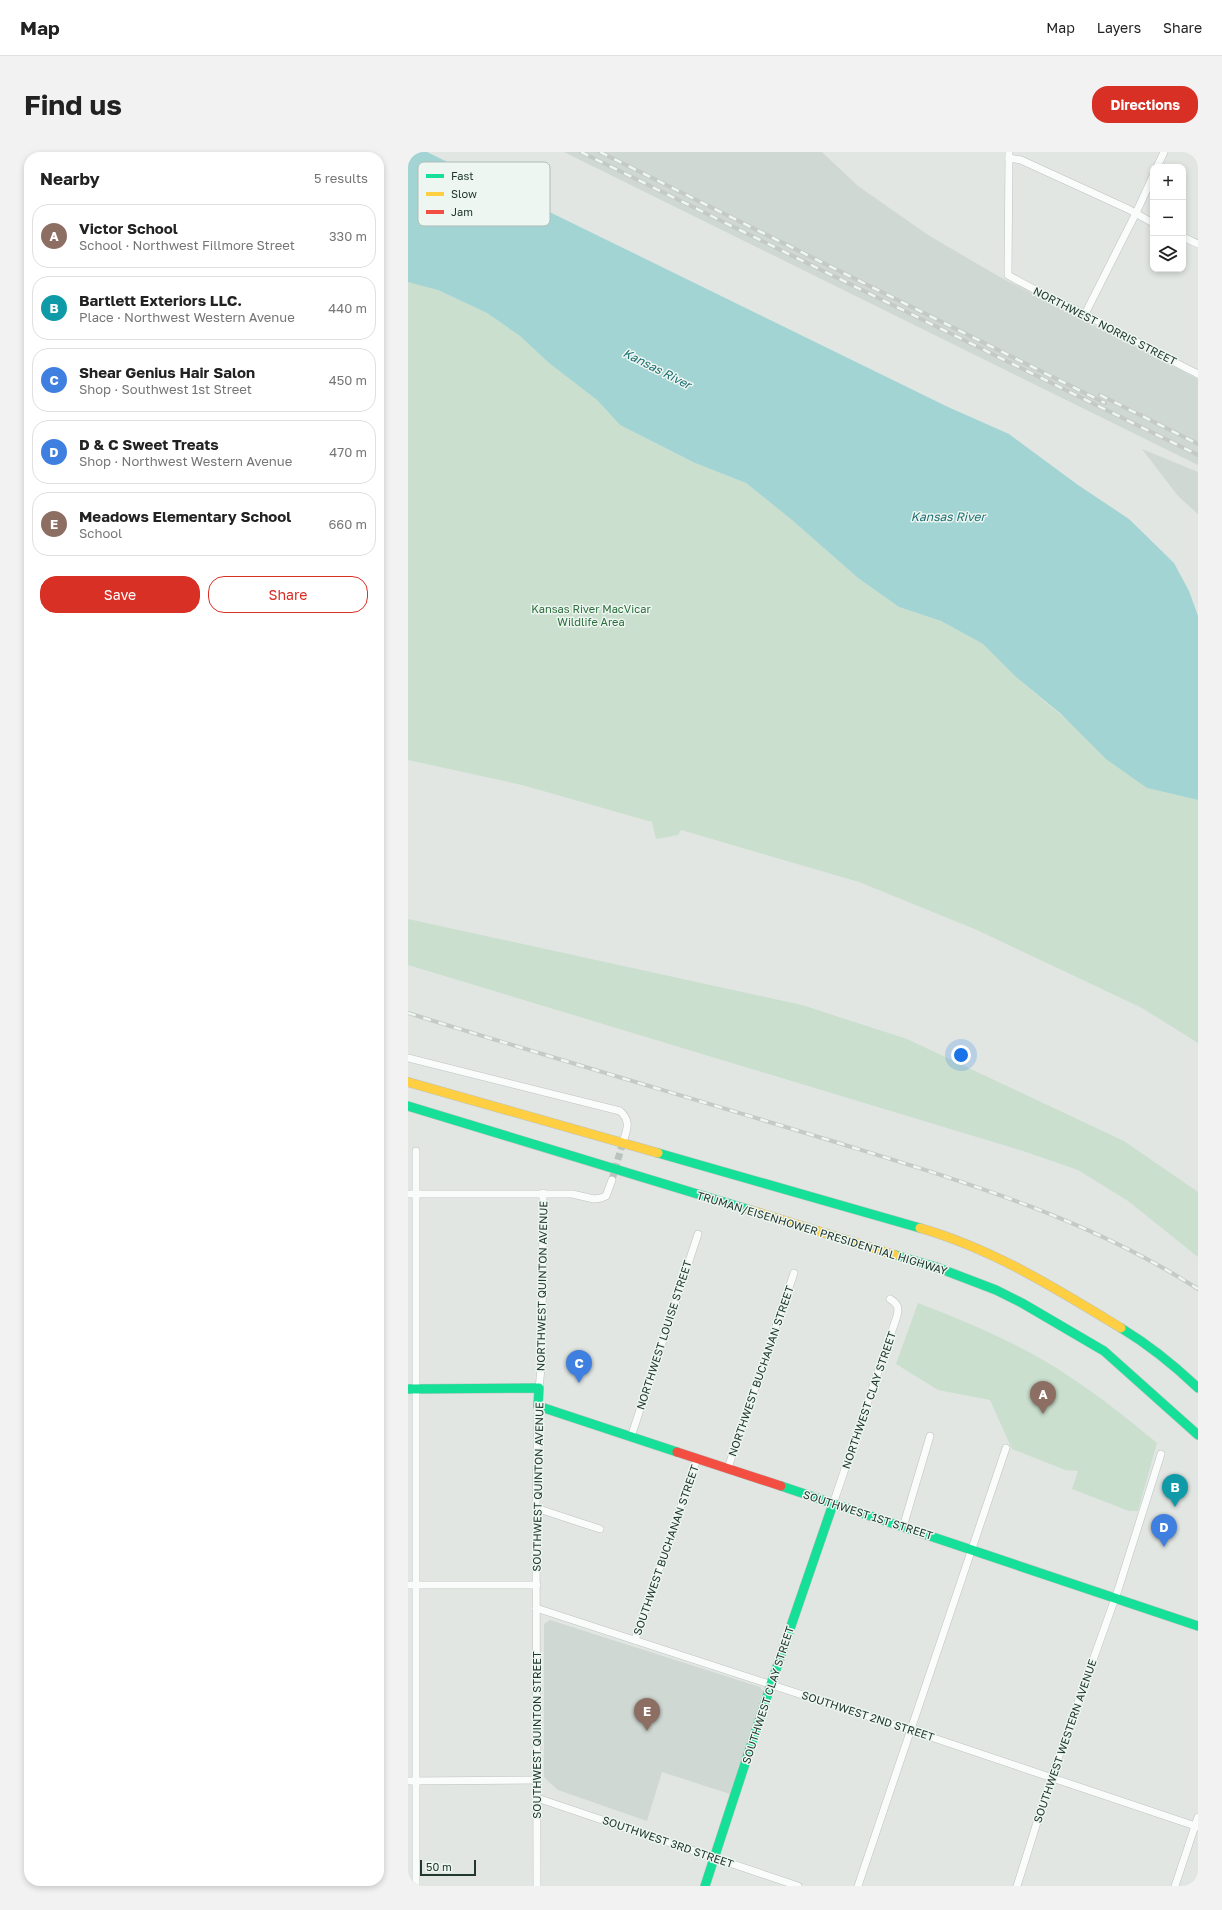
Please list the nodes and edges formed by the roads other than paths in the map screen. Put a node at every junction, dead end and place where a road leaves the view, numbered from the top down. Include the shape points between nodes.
1 (1164, 152) edge
2 (1009, 155) edge
3 (1158, 164) edge
4 (1150, 183) edge
5 (1136, 213) junction
6 (1150, 221) edge
7 (1186, 238) edge
8 (1198, 244) edge
9 (1085, 314) junction
10 (1198, 374) edge
11 (408, 1058) edge
12 (408, 1082) edge
13 (408, 1106) edge
14 (624, 1138) tunnel mouth
15 (416, 1151) dead end
16 (612, 1180) tunnel mouth
17 (408, 1194) edge
18 (416, 1194) junction
19 (543, 1194) junction
20 (698, 1234) dead end
21 (794, 1273) dead end
22 (890, 1299) dead end
23 (539, 1388) junction
24 (1198, 1388) edge
25 (412, 1389) edge
26 (538, 1406) junction
27 (1198, 1435) edge
28 (930, 1436) dead end
29 (631, 1437) junction
30 (1006, 1448) dead end
31 (1161, 1454) dead end
32 (697, 1459) junction
33 (728, 1468) junction
34 (833, 1504) junction
35 (536, 1508) junction
36 (903, 1527) junction
37 (600, 1529) dead end
38 (972, 1550) junction
39 (408, 1585) edge
40 (417, 1585) junction
41 (537, 1585) junction
42 (1114, 1597) junction
43 (536, 1608) junction
44 (1198, 1626) edge
45 (635, 1640) junction
46 (771, 1684) junction
47 (910, 1730) junction
48 (1051, 1778) junction
49 (538, 1780) junction
50 (408, 1781) edge
51 (416, 1781) junction
52 (537, 1798) junction
53 (1198, 1817) edge
54 (1196, 1827) edge
55 (714, 1858) junction
56 (416, 1886) edge
57 (537, 1886) edge
58 (705, 1886) edge
59 (798, 1886) edge
60 (858, 1886) edge
61 (1017, 1886) edge
62 (1175, 1886) edge

1 - 3 street
2 - 5 street
2 - 9 street, NORTHWEST NORRIS STREET via 1008,275
4 - 5 street
5 - 6 street
5 - 9 street
7 - 8 street
9 - 10 street, NORTHWEST NORRIS STREET
11 - 14 street via 620,1111 628,1125
12 - 24 main road via 924,1229 974,1247 1040,1279 1144,1342 1173,1364
13 - 27 main road, TRUMAN/EISENHOWER PRESIDENTIAL HIGHWAY via 936,1267 989,1287 1022,1303 1104,1351
15 - 18 street
16 - 19 street, NORTHWEST QUINTON AVENUE via 606,1196 598,1200 578,1195
17 - 18 street
18 - 19 street
18 - 25 street
19 - 23 street, NORTHWEST QUINTON AVENUE via 542,1359
20 - 29 street, NORTHWEST LOUISE STREET
21 - 33 street, NORTHWEST BUCHANAN STREET
22 - 34 street, NORTHWEST CLAY STREET via 897,1303 897,1316
23 - 25 main road
23 - 26 main road, SOUTHWEST QUINTON AVENUE
25 - 40 street
26 - 29 main road, SOUTHWEST 1ST STREET
26 - 35 street, SOUTHWEST QUINTON AVENUE
28 - 36 street
29 - 32 main road, SOUTHWEST 1ST STREET
30 - 38 street
31 - 42 street, SOUTHWEST WESTERN AVENUE
32 - 33 main road, SOUTHWEST 1ST STREET
32 - 45 street, SOUTHWEST BUCHANAN STREET
33 - 34 main road, SOUTHWEST 1ST STREET
34 - 36 main road, SOUTHWEST 1ST STREET
34 - 46 main road, SOUTHWEST CLAY STREET
35 - 37 street
35 - 41 street, SOUTHWEST QUINTON AVENUE
36 - 38 main road, SOUTHWEST 1ST STREET
38 - 42 main road, SOUTHWEST 1ST STREET
38 - 47 street
39 - 40 street
40 - 41 street
40 - 51 street
41 - 43 street, SOUTHWEST QUINTON STREET
42 - 44 main road, SOUTHWEST 1ST STREET
42 - 48 street, SOUTHWEST WESTERN AVENUE
43 - 45 street, SOUTHWEST 2ND STREET
43 - 49 street, SOUTHWEST QUINTON STREET
45 - 46 street, SOUTHWEST 2ND STREET
46 - 47 street, SOUTHWEST 2ND STREET
46 - 55 main road, SOUTHWEST CLAY STREET
47 - 48 street, SOUTHWEST 2ND STREET
47 - 60 street
48 - 54 street, SOUTHWEST 2ND STREET
48 - 61 street, SOUTHWEST WESTERN AVENUE
49 - 51 street
49 - 52 street, SOUTHWEST QUINTON STREET
50 - 51 street
51 - 56 street
52 - 55 street, SOUTHWEST 3RD STREET
52 - 57 street, SOUTHWEST QUINTON STREET
53 - 54 street
54 - 62 street
55 - 58 main road, SOUTHWEST CLAY STREET
55 - 59 street, SOUTHWEST 3RD STREET

